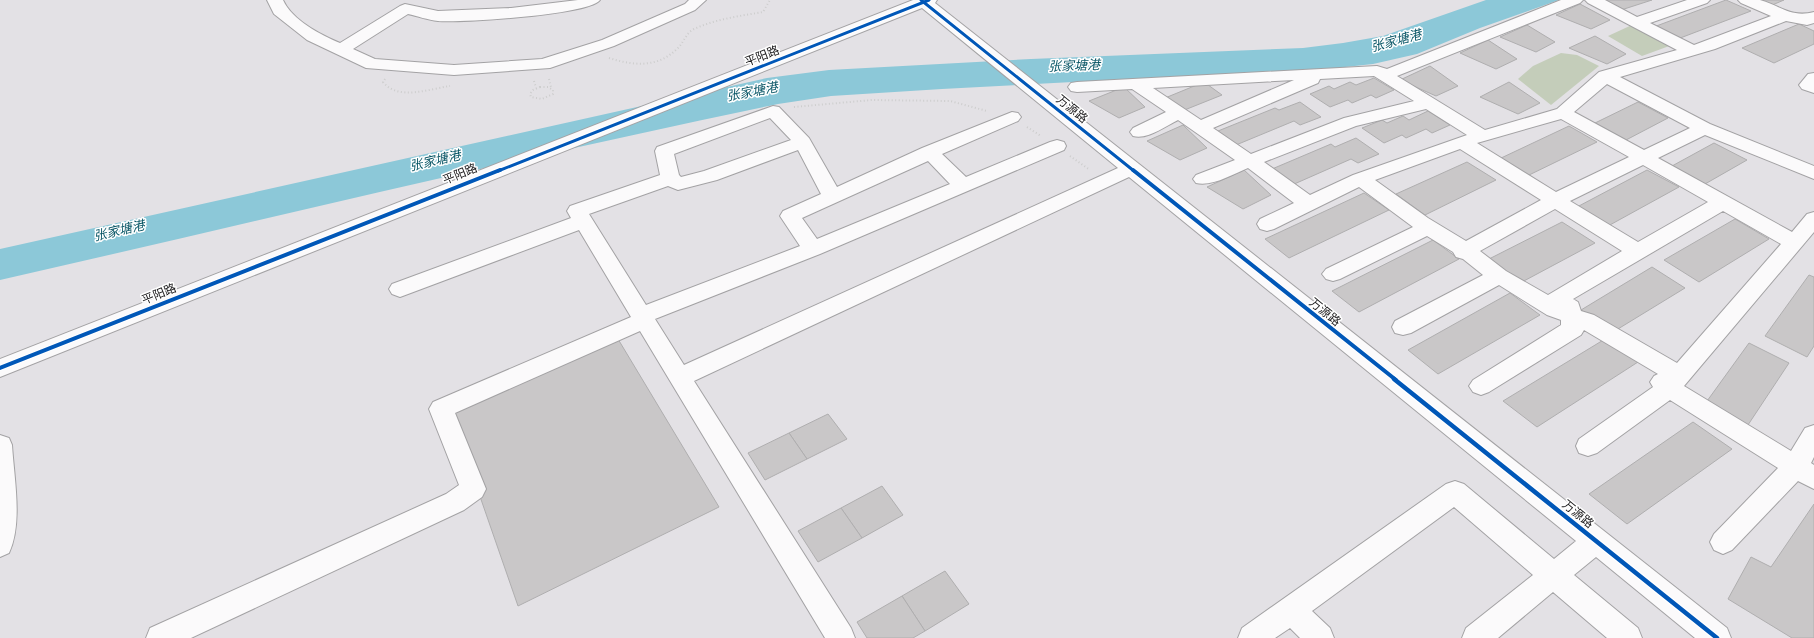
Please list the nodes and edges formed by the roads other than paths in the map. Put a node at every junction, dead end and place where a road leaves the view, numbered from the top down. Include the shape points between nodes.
1 (275, 0) edge
2 (592, 0) edge
3 (698, 0) edge
4 (1575, 0) edge
5 (1593, 0) edge
6 (1702, 0) edge
7 (1746, 0) edge
8 (925, 1) edge
9 (1785, 16) junction
10 (1812, 20) edge
11 (1637, 22) junction
12 (341, 50) junction
13 (1692, 51) junction
14 (1377, 71) junction
15 (1325, 73) junction
16 (1604, 76) junction
17 (1814, 78) edge
18 (1134, 83) junction
19 (1077, 86) dead end
20 (1814, 88) edge
21 (1429, 103) junction
22 (1179, 113) junction
23 (1563, 113) junction
24 (1012, 117) road end
25 (1201, 127) junction
26 (1704, 128) junction
27 (1139, 132) dead end
28 (1482, 136) junction
29 (803, 142) junction
30 (1462, 142) junction
31 (1057, 146) road end
32 (929, 152) junction
33 (1642, 157) junction
34 (1251, 162) junction
35 (1131, 169) junction
36 (1814, 172) edge
37 (670, 178) junction
38 (1203, 179) dead end
39 (1360, 179) junction
40 (964, 186) junction
41 (832, 196) junction
42 (1554, 201) junction
43 (1723, 202) junction
44 (1309, 204) junction
45 (1814, 219) edge
46 (583, 220) junction
47 (1267, 224) dead end
48 (1429, 228) junction
49 (1794, 242) junction
50 (813, 249) junction
51 (1464, 251) junction
52 (1638, 252) junction
53 (1333, 274) dead end
54 (1499, 276) junction
55 (400, 289) dead end
56 (1571, 316) junction
57 (643, 318) junction
58 (1403, 327) dead end
59 (0, 368) edge
60 (680, 378) junction
61 (1670, 382) junction
62 (1481, 386) dead end
63 (1814, 435) edge
64 (0, 445) edge
65 (1588, 446) dead end
66 (1805, 472) edge
67 (1596, 541) junction
68 (1723, 542) dead end
69 (0, 545) edge
70 (1554, 575) junction
71 (1291, 610) junction
72 (160, 638) edge
73 (841, 638) edge
74 (1252, 638) edge
75 (1320, 638) edge
76 (1476, 638) edge
77 (1628, 638) edge
78 (1717, 638) edge

1 - 12 street via 280,11 313,37
2 - 12 street via 579,5 446,16 405,9
3 - 12 street via 690,7 608,43 544,64 446,70 372,64
4 - 14 street via 1388,74
5 - 11 street
6 - 11 street
7 - 9 street
8 - 35 street, 万源路
8 - 59 street, 平阳路
9 - 10 street
9 - 13 street
11 - 13 street
13 - 16 street
14 - 15 street
14 - 21 street
15 - 18 street
15 - 25 street
16 - 23 street
16 - 26 street
17 - 20 street via 1808,85
18 - 19 street
18 - 22 street
21 - 28 street
21 - 34 street via 1350,122
22 - 25 street
22 - 27 street
23 - 28 street
23 - 33 street
24 - 32 street
25 - 34 street
26 - 33 street
26 - 36 street
28 - 30 street
29 - 37 street via 710,176 678,184
29 - 37 street via 773,111 664,151
29 - 41 street
30 - 39 street
30 - 42 street
31 - 40 street
32 - 40 street
32 - 41 street
33 - 42 street
33 - 43 street
34 - 38 street
34 - 44 street
35 - 60 street
35 - 67 street, 万源路
37 - 46 street via 577,211
39 - 44 street
39 - 48 street
40 - 50 street
41 - 50 street via 790,216
42 - 51 street
42 - 52 street
43 - 49 street
43 - 52 street
44 - 47 street
45 - 49 street
46 - 55 street
46 - 57 street
48 - 51 street
48 - 53 street
49 - 61 street
50 - 57 street
51 - 54 street
52 - 56 street via 1556,299 1570,308
54 - 56 street via 1555,310
54 - 58 street
56 - 61 street via 1586,321
56 - 62 street via 1573,329
57 - 60 street
57 - 72 street via 441,409 473,489 454,502
60 - 73 street
61 - 65 street
61 - 66 street
63 - 66 street
64 - 69 street via 4,517
66 - 68 street
67 - 70 street
67 - 78 street, 万源路
70 - 71 street via 1455,492
70 - 76 street
70 - 77 street
71 - 74 street
71 - 75 street

